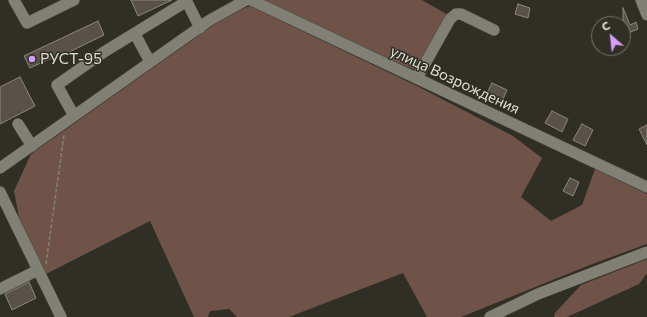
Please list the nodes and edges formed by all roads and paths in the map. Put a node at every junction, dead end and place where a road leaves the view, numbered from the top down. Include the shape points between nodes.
1 (14, 0) edge
2 (74, 0) edge
3 (246, 0) edge
4 (251, 0) edge
5 (641, 0) edge
6 (187, 1) edge
7 (230, 4) edge
8 (647, 15) edge
9 (200, 28) junction
10 (494, 30) dead end
11 (135, 34) junction
12 (150, 62) junction
13 (417, 78) junction
14 (70, 119) junction
15 (18, 124) dead end
16 (32, 146) junction
17 (0, 168) edge
18 (647, 187) edge
19 (0, 192) edge
20 (647, 252) edge
21 (39, 273) junction
22 (0, 289) edge
23 (61, 317) edge
24 (490, 317) edge

1 - 2 street via 26,23
3 - 7 street
4 - 13 street, улица Возрождения
5 - 8 street
6 - 9 street
6 - 11 street
7 - 9 street
9 - 12 street
10 - 13 street via 456,14 450,19
11 - 12 street
11 - 14 street via 57,85
12 - 14 street
13 - 18 street, улица Возрождения
14 - 16 street
14 - 21 path via 46,268
15 - 16 street
16 - 17 street
19 - 21 street
20 - 24 street via 538,294
21 - 22 street
21 - 23 street

